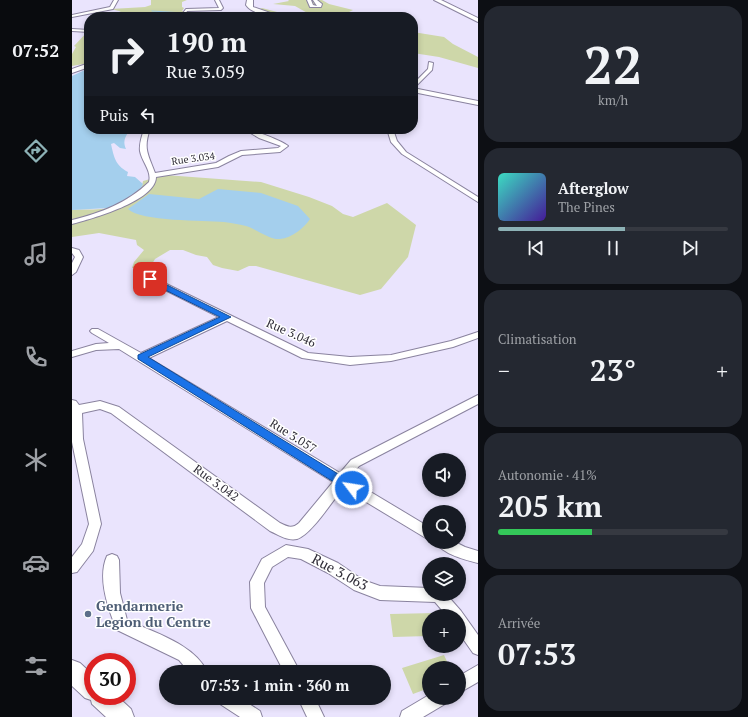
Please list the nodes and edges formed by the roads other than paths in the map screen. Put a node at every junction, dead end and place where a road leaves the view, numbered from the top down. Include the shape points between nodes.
1 (116, 0) edge
2 (217, 0) edge
3 (250, 0) edge
4 (309, 0) edge
5 (315, 0) edge
6 (436, 0) edge
7 (92, 12) edge
8 (185, 12) edge
9 (263, 12) edge
10 (84, 14) edge
11 (72, 16) edge
12 (478, 20) edge
13 (72, 30) edge
14 (84, 30) edge
15 (431, 63) dead end
16 (84, 67) edge
17 (72, 72) edge
18 (418, 83) edge
19 (418, 90) edge
20 (478, 103) edge
21 (145, 134) edge
22 (256, 134) edge
23 (392, 134) edge
24 (153, 175) junction
25 (478, 200) edge
26 (72, 222) edge
27 (72, 250) edge
28 (72, 272) edge
29 (150, 279) dead end
30 (227, 317) junction
31 (95, 331) dead end
32 (478, 335) edge
33 (122, 346) junction
34 (72, 354) edge
35 (141, 357) junction
36 (478, 399) edge
37 (74, 407) edge
38 (339, 480) junction
39 (422, 530) edge
40 (455, 549) edge
41 (478, 558) edge
42 (112, 560) dead end
43 (72, 566) edge
44 (450, 609) edge
45 (466, 630) edge
46 (478, 648) edge
47 (193, 665) edge
48 (288, 665) edge
49 (72, 671) edge
50 (478, 673) edge
51 (466, 681) edge
52 (84, 682) edge
53 (110, 705) edge
54 (236, 705) edge
55 (310, 705) edge
56 (428, 705) edge
57 (123, 717) edge
58 (254, 717) edge
59 (316, 717) edge
60 (408, 717) edge

1 - 7 street via 112,8
2 - 8 street via 220,9
3 - 9 street via 251,8
4 - 5 street via 311,6 319,7 320,4
6 - 12 street
10 - 11 street
13 - 14 street
15 - 18 street via 430,69
16 - 17 street
19 - 20 street
21 - 24 street via 143,150
22 - 24 street, Rue 3.034 via 284,146 280,150 241,154 218,165
23 - 25 street via 394,142 404,152
24 - 26 street via 152,183 146,190 124,204
27 - 28 street via 79,258
29 - 30 street, Rue 3.046
30 - 32 street, Rue 3.046 via 306,356 331,360 391,358 447,346
30 - 35 street
31 - 33 street, Rue 3.057
33 - 34 street via 96,347
33 - 35 street, Rue 3.057
35 - 38 street, Rue 3.057
36 - 38 street via 361,459
37 - 38 street, Rue 3.042 via 100,405 116,410 287,533 296,533 304,526
37 - 43 street via 77,439 95,524 88,547
38 - 39 street, Rue 3.057
40 - 41 street
42 - 47 street via 110,581 122,625 184,655
44 - 48 street, Rue 3.063 via 438,595 380,593 359,585 303,553 286,551 267,563 257,582 257,593 258,608
45 - 46 street
49 - 52 street
50 - 51 street
53 - 57 street
54 - 58 street
55 - 59 street
56 - 60 street

